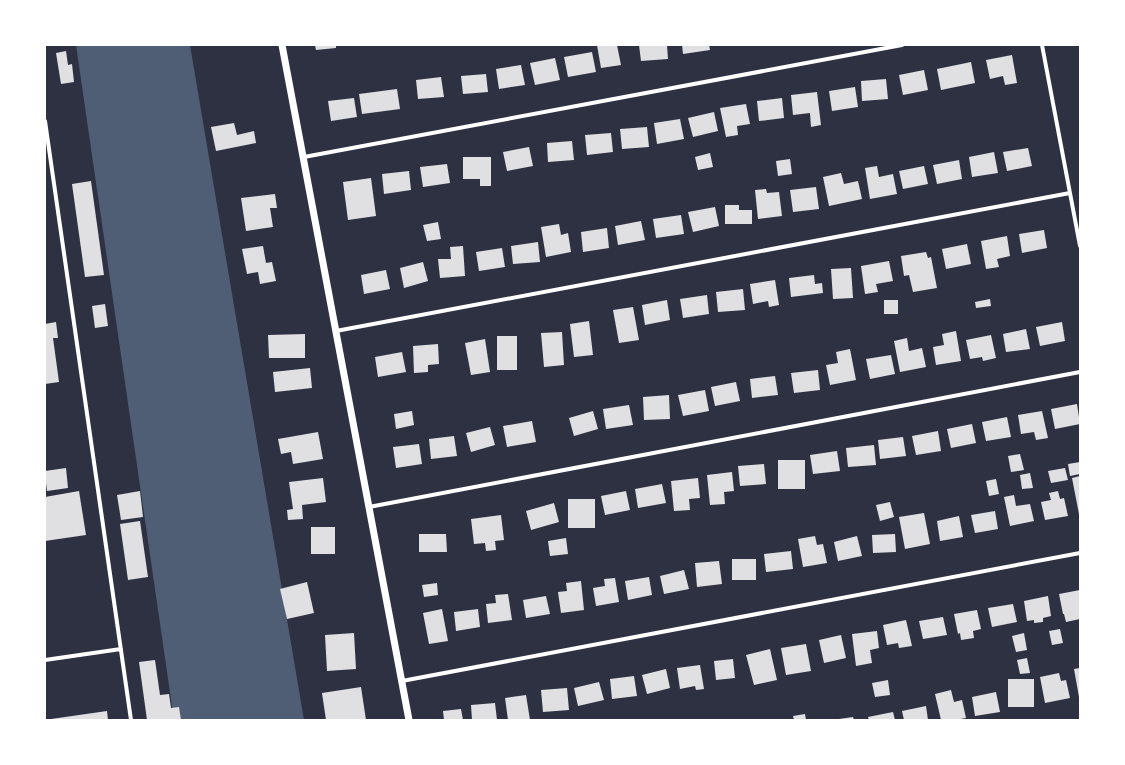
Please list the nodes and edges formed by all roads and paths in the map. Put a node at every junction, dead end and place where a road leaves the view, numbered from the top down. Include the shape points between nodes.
1 (282, 45) edge
2 (902, 45) edge
3 (1042, 45) edge
4 (45, 121) edge
5 (304, 157) junction
6 (1070, 193) junction
7 (1080, 246) edge
8 (336, 332) junction
9 (1080, 372) edge
10 (369, 507) junction
11 (1080, 553) edge
12 (121, 649) junction
13 (45, 660) edge
14 (402, 681) junction
15 (131, 720) edge
16 (409, 720) edge

1 - 5 street
2 - 5 street
3 - 6 street
4 - 12 street
5 - 8 street
6 - 7 street
6 - 8 street
8 - 10 street
9 - 10 street
10 - 14 street
11 - 14 street
12 - 13 street
12 - 15 street
14 - 16 street

